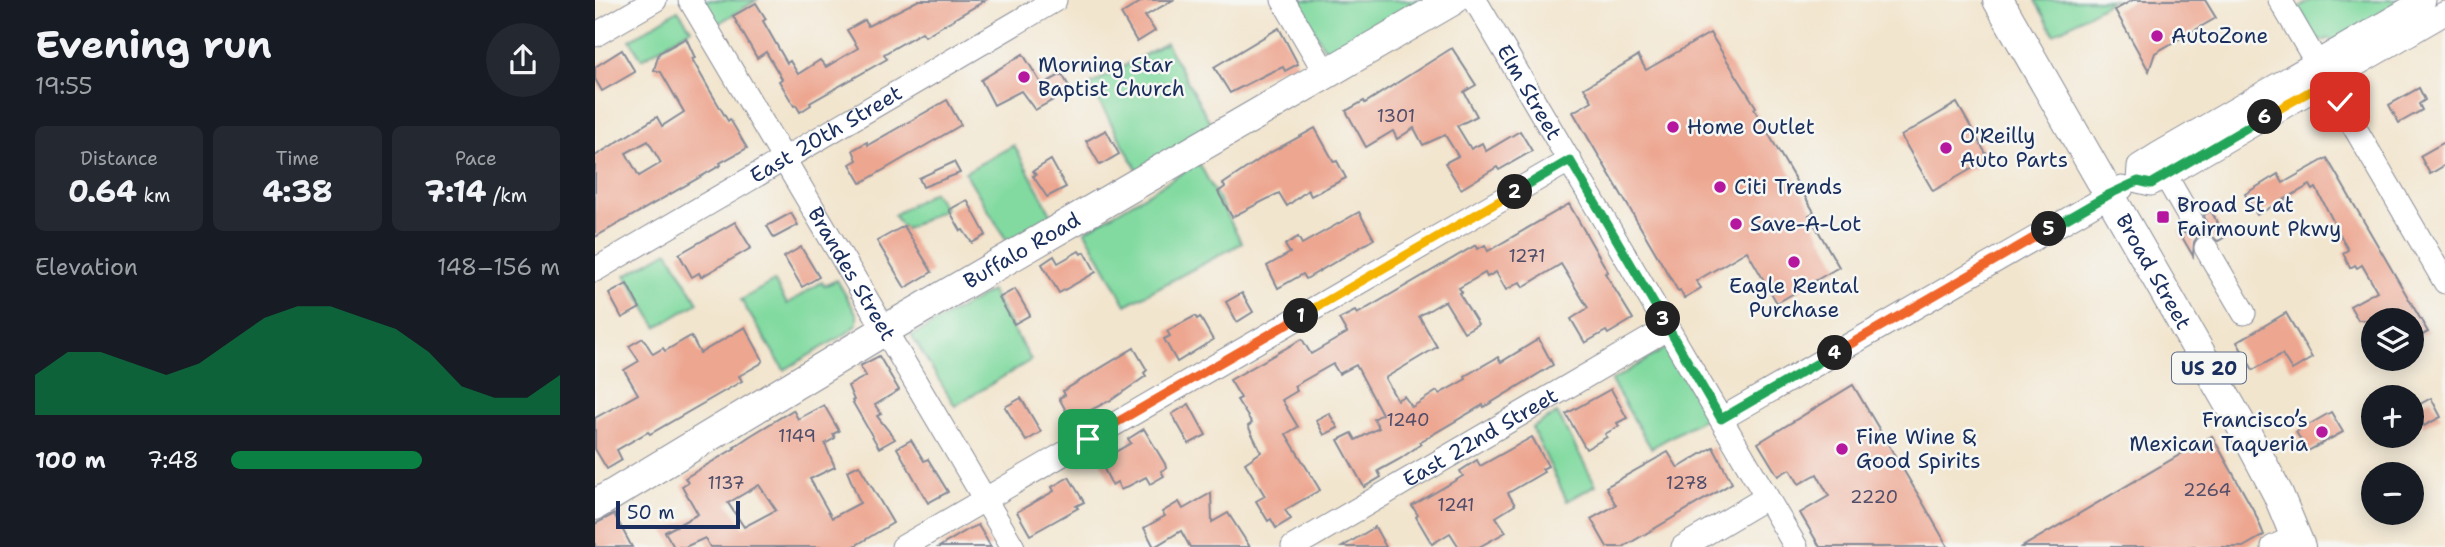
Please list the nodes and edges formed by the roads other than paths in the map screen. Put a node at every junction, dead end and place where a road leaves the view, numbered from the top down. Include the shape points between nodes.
1 (655, 0) edge
2 (690, 0) edge
3 (1055, 0) edge
4 (1283, 0) edge
5 (1453, 0) edge
6 (1475, 0) edge
7 (1998, 0) edge
8 (2280, 0) edge
9 (2424, 0) edge
10 (2445, 13) edge
11 (595, 36) edge
12 (2322, 72) junction
13 (1326, 74) junction
14 (784, 158) junction
15 (1570, 160) junction
16 (2165, 175) junction
17 (2138, 181) junction
18 (2110, 194) junction
19 (2192, 222) dead end
20 (2206, 248) dead end
21 (595, 270) edge
22 (2445, 282) edge
23 (2243, 313) dead end
24 (1668, 328) junction
25 (885, 330) junction
26 (1721, 419) junction
27 (1767, 497) junction
28 (985, 499) junction
29 (595, 505) edge
30 (2290, 543) edge
31 (903, 547) edge
32 (1013, 547) edge
33 (1293, 547) edge
34 (1683, 547) edge
35 (1797, 547) edge

1 - 11 street
2 - 14 street, Brandes Street
3 - 14 street, East 20th Street
4 - 13 street
5 - 13 main road, Buffalo Road
6 - 15 street, Elm Street
7 - 18 main road, Broad Street / US 20
8 - 12 street
9 - 12 street
10 - 12 street
12 - 16 street
12 - 17 street via 2139,166
12 - 22 street
13 - 25 main road, Buffalo Road
14 - 21 street, East 20th Street
14 - 25 street, Brandes Street
15 - 24 street, Elm Street
15 - 28 street
16 - 17 street via 2151,184
16 - 19 street
17 - 18 street
18 - 26 street
18 - 30 main road, Broad Street / US 20 via 2265,467
20 - 23 street
24 - 26 street, Elm Street
24 - 33 street, East 22nd Street
25 - 28 street, Brandes Street
25 - 29 main road, Buffalo Road
26 - 27 street, Elm Street
27 - 34 street
27 - 35 street, Elm Street
28 - 31 street
28 - 32 street, Brandes Street

